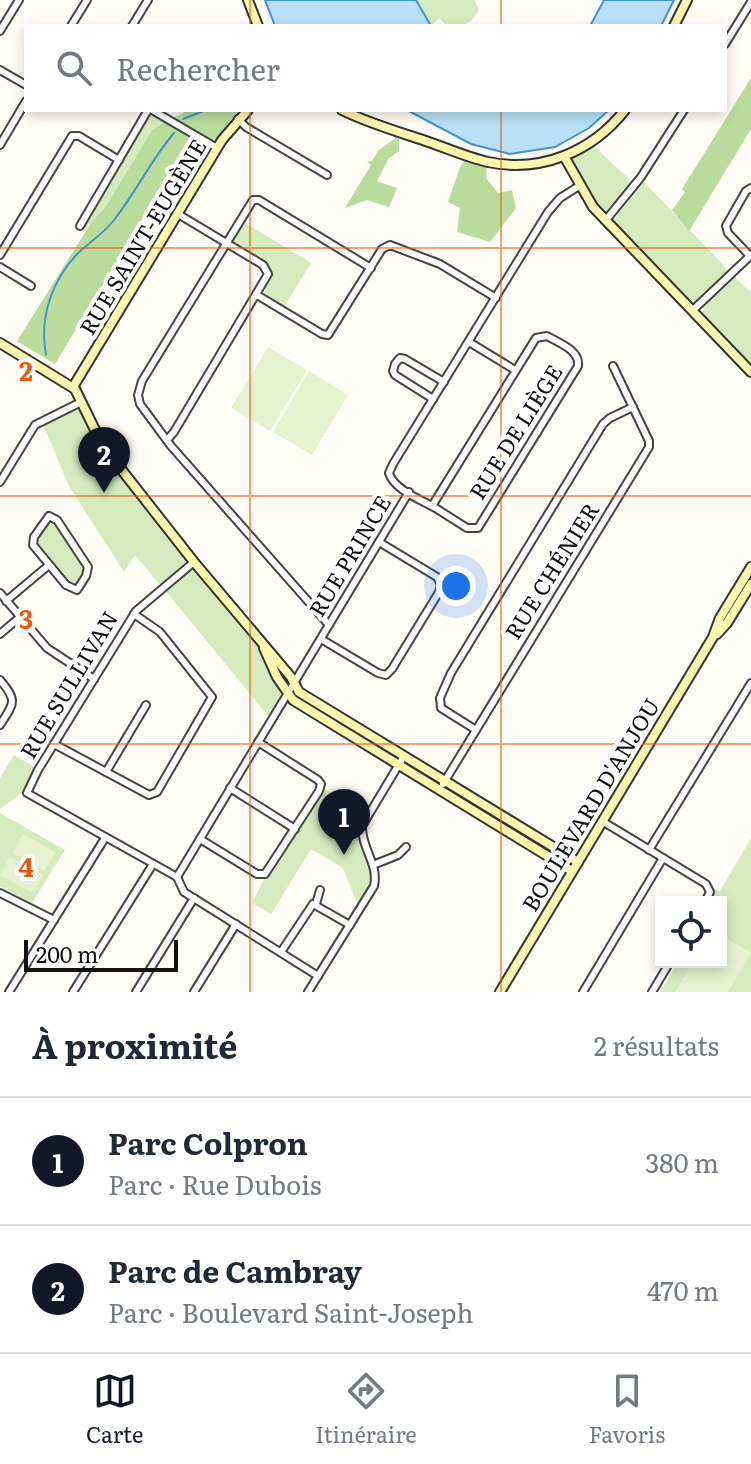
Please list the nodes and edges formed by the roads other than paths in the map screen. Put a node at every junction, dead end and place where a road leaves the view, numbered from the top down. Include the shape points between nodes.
1 (19, 0) edge
2 (87, 0) edge
3 (148, 0) edge
4 (248, 0) edge
5 (687, 0) edge
6 (751, 2) edge
7 (72, 24) edge
8 (133, 24) edge
9 (257, 24) edge
10 (675, 24) edge
11 (0, 31) edge
12 (727, 41) edge
13 (0, 70) edge
14 (24, 84) edge
15 (24, 104) edge
16 (149, 112) edge
17 (154, 112) edge
18 (246, 112) edge
19 (348, 112) edge
20 (623, 112) edge
21 (683, 112) edge
22 (238, 119) junction
23 (0, 145) edge
24 (217, 148) junction
25 (564, 156) junction
26 (119, 160) junction
27 (327, 175) dead end
28 (579, 186) junction
29 (751, 188) edge
30 (178, 214) junction
31 (606, 220) junction
32 (80, 226) dead end
33 (226, 242) junction
34 (0, 255) edge
35 (750, 255) edge
36 (0, 267) edge
37 (371, 268) junction
38 (31, 286) dead end
39 (257, 295) junction
40 (496, 298) junction
41 (692, 311) junction
42 (469, 342) junction
43 (0, 343) edge
44 (613, 366) dead end
45 (515, 370) junction
46 (751, 372) edge
47 (444, 382) junction
48 (73, 387) junction
49 (433, 399) junction
50 (81, 402) junction
51 (633, 407) junction
52 (167, 440) junction
53 (0, 482) edge
54 (409, 492) junction
55 (432, 506) junction
56 (379, 542) junction
57 (194, 562) junction
58 (49, 565) junction
59 (751, 567) edge
60 (747, 588) edge
61 (0, 593) edge
62 (6, 601) junction
63 (134, 614) junction
64 (20, 617) junction
65 (329, 625) junction
66 (0, 634) edge
67 (321, 639) junction
68 (262, 644) junction
69 (94, 679) junction
70 (0, 680) edge
71 (294, 683) junction
72 (751, 683) edge
73 (287, 693) junction
74 (146, 705) dead end
75 (0, 725) edge
76 (476, 730) junction
77 (258, 742) junction
78 (54, 744) junction
79 (401, 760) junction
80 (106, 772) junction
81 (442, 785) junction
82 (230, 788) junction
83 (473, 798) junction
84 (468, 807) junction
85 (602, 821) junction
86 (295, 829) junction
87 (534, 835) junction
88 (105, 838) junction
89 (200, 839) junction
90 (529, 844) junction
91 (406, 847) dead end
92 (649, 850) junction
93 (663, 858) junction
94 (578, 862) junction
95 (153, 864) junction
96 (373, 865) junction
97 (572, 871) junction
98 (177, 877) junction
99 (320, 890) dead end
100 (1, 896) edge
101 (708, 896) edge
102 (194, 898) junction
103 (316, 904) junction
104 (54, 920) junction
105 (236, 924) junction
106 (350, 925) junction
107 (281, 952) junction
108 (666, 968) edge
109 (318, 976) junction
110 (9, 992) edge
111 (73, 992) edge
112 (136, 992) edge
113 (194, 992) edge
114 (308, 992) edge
115 (500, 992) edge
116 (583, 992) edge
117 (652, 992) edge

1 - 11 street
2 - 7 street
3 - 8 street
4 - 9 street
5 - 10 street
6 - 12 street
13 - 14 street
15 - 23 street
16 - 26 street
17 - 24 street
18 - 22 street, RUE SAINT-EUGÈNE
19 - 25 street via 489,162 530,164
20 - 25 street via 602,136
21 - 31 street
22 - 24 street, RUE SAINT-EUGÈNE
22 - 27 street
24 - 30 street, RUE SAINT-EUGÈNE
25 - 28 street
26 - 32 street
26 - 34 street via 79,136 70,138
28 - 31 street
28 - 40 street, RUE PRINCE via 551,207
29 - 35 street via 726,226
30 - 33 street
30 - 48 street, RUE SAINT-EUGÈNE
31 - 41 street
33 - 37 street via 250,202 259,200
33 - 39 street via 268,271
33 - 52 street via 139,388 140,404
35 - 41 street
36 - 38 street
37 - 39 street via 328,335
37 - 40 street via 382,249 393,246 440,264
39 - 52 street
40 - 42 street, RUE PRINCE
41 - 46 street
42 - 45 street
42 - 47 street, RUE PRINCE
43 - 48 street
44 - 51 street, RUE CHÉNIER
45 - 55 street, RUE DE LIÈGE
45 - 55 street, RUE DE LIÈGE via 541,335 579,359 480,526 467,528
47 - 49 street, RUE PRINCE
47 - 49 street via 398,359 395,375
48 - 50 street
49 - 54 street, RUE PRINCE via 390,471 393,481
50 - 53 street via 35,425
50 - 57 street via 106,449
51 - 76 street, RUE CHÉNIER via 649,447
51 - 76 street via 603,424 451,673 441,708
52 - 65 street
54 - 55 street, RUE DE LIÈGE
54 - 56 street, RUE PRINCE
56 - 65 street, RUE PRINCE
56 - 67 street via 439,579 441,588 431,605 386,675
57 - 63 street, RUE SULLIVAN
57 - 68 street
58 - 58 street via 33,541 51,512 88,572 73,590
58 - 62 street
59 - 60 street, BOULEVARD D'ANJOU
60 - 85 street, BOULEVARD D'ANJOU
61 - 62 street
62 - 64 street
63 - 69 street, RUE SULLIVAN
63 - 80 street via 160,632 212,698 155,795
64 - 66 street
64 - 69 street via 50,651
65 - 67 street, RUE PRINCE
67 - 71 street, RUE PRINCE
68 - 71 street
68 - 73 street
69 - 78 street, RUE SULLIVAN
70 - 75 street via 13,701
71 - 73 street, RUE PRINCE
71 - 79 street via 299,692
72 - 92 street
73 - 77 street, RUE PRINCE
73 - 79 street
74 - 80 street
76 - 81 street, RUE CHÉNIER
77 - 82 street, RUE PRINCE
77 - 86 street via 321,784
78 - 80 street
78 - 88 street, RUE SULLIVAN via 27,793
79 - 81 street
79 - 96 street via 363,823 362,837
81 - 83 street
81 - 84 street
82 - 86 street
82 - 89 street, RUE PRINCE
83 - 84 street
83 - 87 street
84 - 90 street
85 - 92 street
85 - 94 street, BOULEVARD D'ANJOU
86 - 89 street via 262,875
87 - 90 street
87 - 94 street
88 - 95 street, RUE SULLIVAN
88 - 104 street
89 - 98 street, RUE PRINCE
90 - 97 street
91 - 96 street
92 - 93 street
93 - 101 street via 706,884
93 - 116 street
94 - 97 street, BOULEVARD D'ANJOU
95 - 98 street, RUE SULLIVAN
95 - 111 street
96 - 106 street via 374,885
97 - 115 street, BOULEVARD D'ANJOU
98 - 102 street, RUE SULLIVAN via 182,891
99 - 103 street
100 - 104 street
102 - 105 street, RUE SULLIVAN
102 - 112 street
103 - 106 street
103 - 107 street
104 - 110 street
105 - 107 street, RUE SULLIVAN
105 - 113 street
106 - 109 street
107 - 109 street, RUE SULLIVAN
108 - 117 street
109 - 114 street

